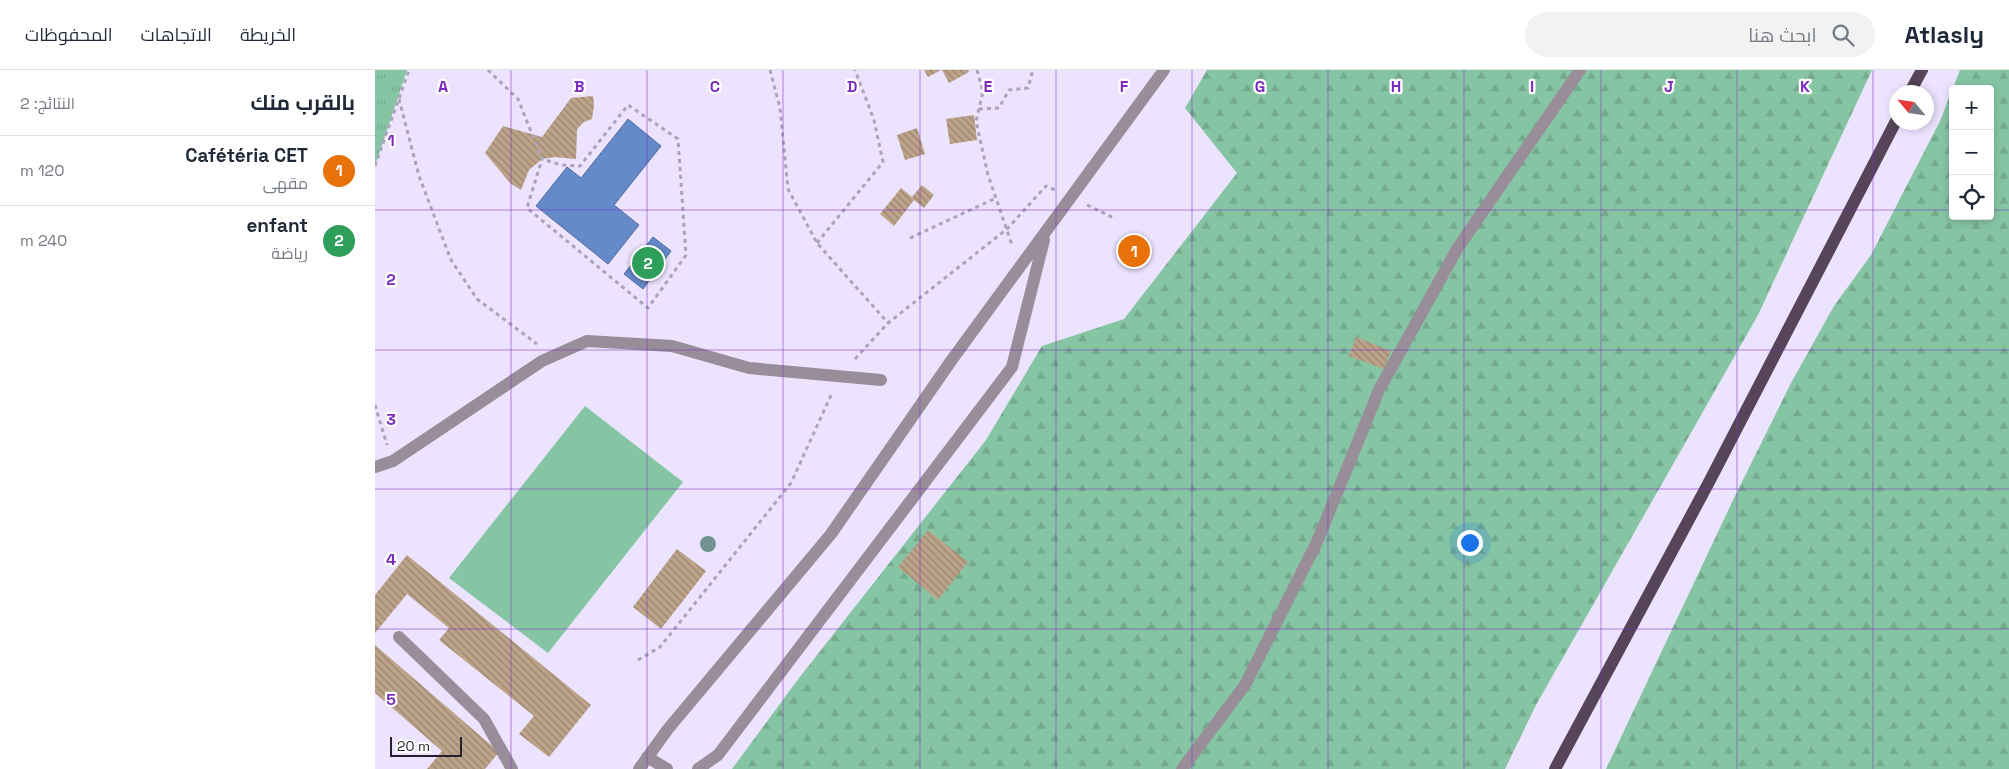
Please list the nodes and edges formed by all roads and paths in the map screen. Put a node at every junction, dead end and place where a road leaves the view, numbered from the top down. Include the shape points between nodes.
1 (409, 70) edge
2 (488, 70) edge
3 (770, 70) edge
4 (855, 70) edge
5 (977, 70) edge
6 (1033, 70) edge
7 (1164, 70) edge
8 (1579, 70) edge
9 (1922, 70) edge
10 (1914, 85) edge
11 (399, 99) junction
12 (979, 109) junction
13 (1891, 130) edge
14 (542, 159) junction
15 (375, 166) edge
16 (996, 198) junction
17 (1071, 198) junction
18 (1116, 220) dead end
19 (1007, 228) junction
20 (1045, 232) junction
21 (910, 238) dead end
22 (817, 243) junction
23 (1020, 267) junction
24 (888, 323) junction
25 (553, 356) junction
26 (839, 376) junction
27 (881, 380) dead end
28 (375, 404) edge
29 (393, 461) junction
30 (375, 468) edge
31 (399, 637) dead end
32 (638, 660) dead end
33 (647, 757) junction
34 (512, 769) edge
35 (639, 769) edge
36 (667, 769) edge
37 (698, 769) edge
38 (1182, 769) edge
39 (1555, 769) edge

1 - 11 path
2 - 14 path via 518,99
3 - 22 path via 780,108 789,189
4 - 22 path via 874,120 883,162
5 - 12 path via 983,92
6 - 12 path via 1027,88 1009,90 999,108
7 - 17 street
8 - 38 street via 1457,249 1379,390 1317,542 1245,685
9 - 10 main road
11 - 15 path
11 - 25 path via 419,176 451,260 477,299
12 - 16 path via 976,121
13 - 39 main road
14 - 14 path via 527,208 648,308 686,255 678,139 628,105 580,166
16 - 19 path
16 - 21 path
17 - 18 path
17 - 19 path via 1046,186
17 - 20 street
19 - 23 path
19 - 24 path
20 - 23 street
20 - 37 street via 1013,367 718,755
22 - 24 path
23 - 33 street via 831,534
24 - 26 path
25 - 26 street via 587,341 672,346 749,368
25 - 29 street
26 - 27 street
26 - 32 path via 791,482 660,647
28 - 29 path
29 - 30 street
31 - 34 street via 483,719
33 - 35 street
33 - 36 street

